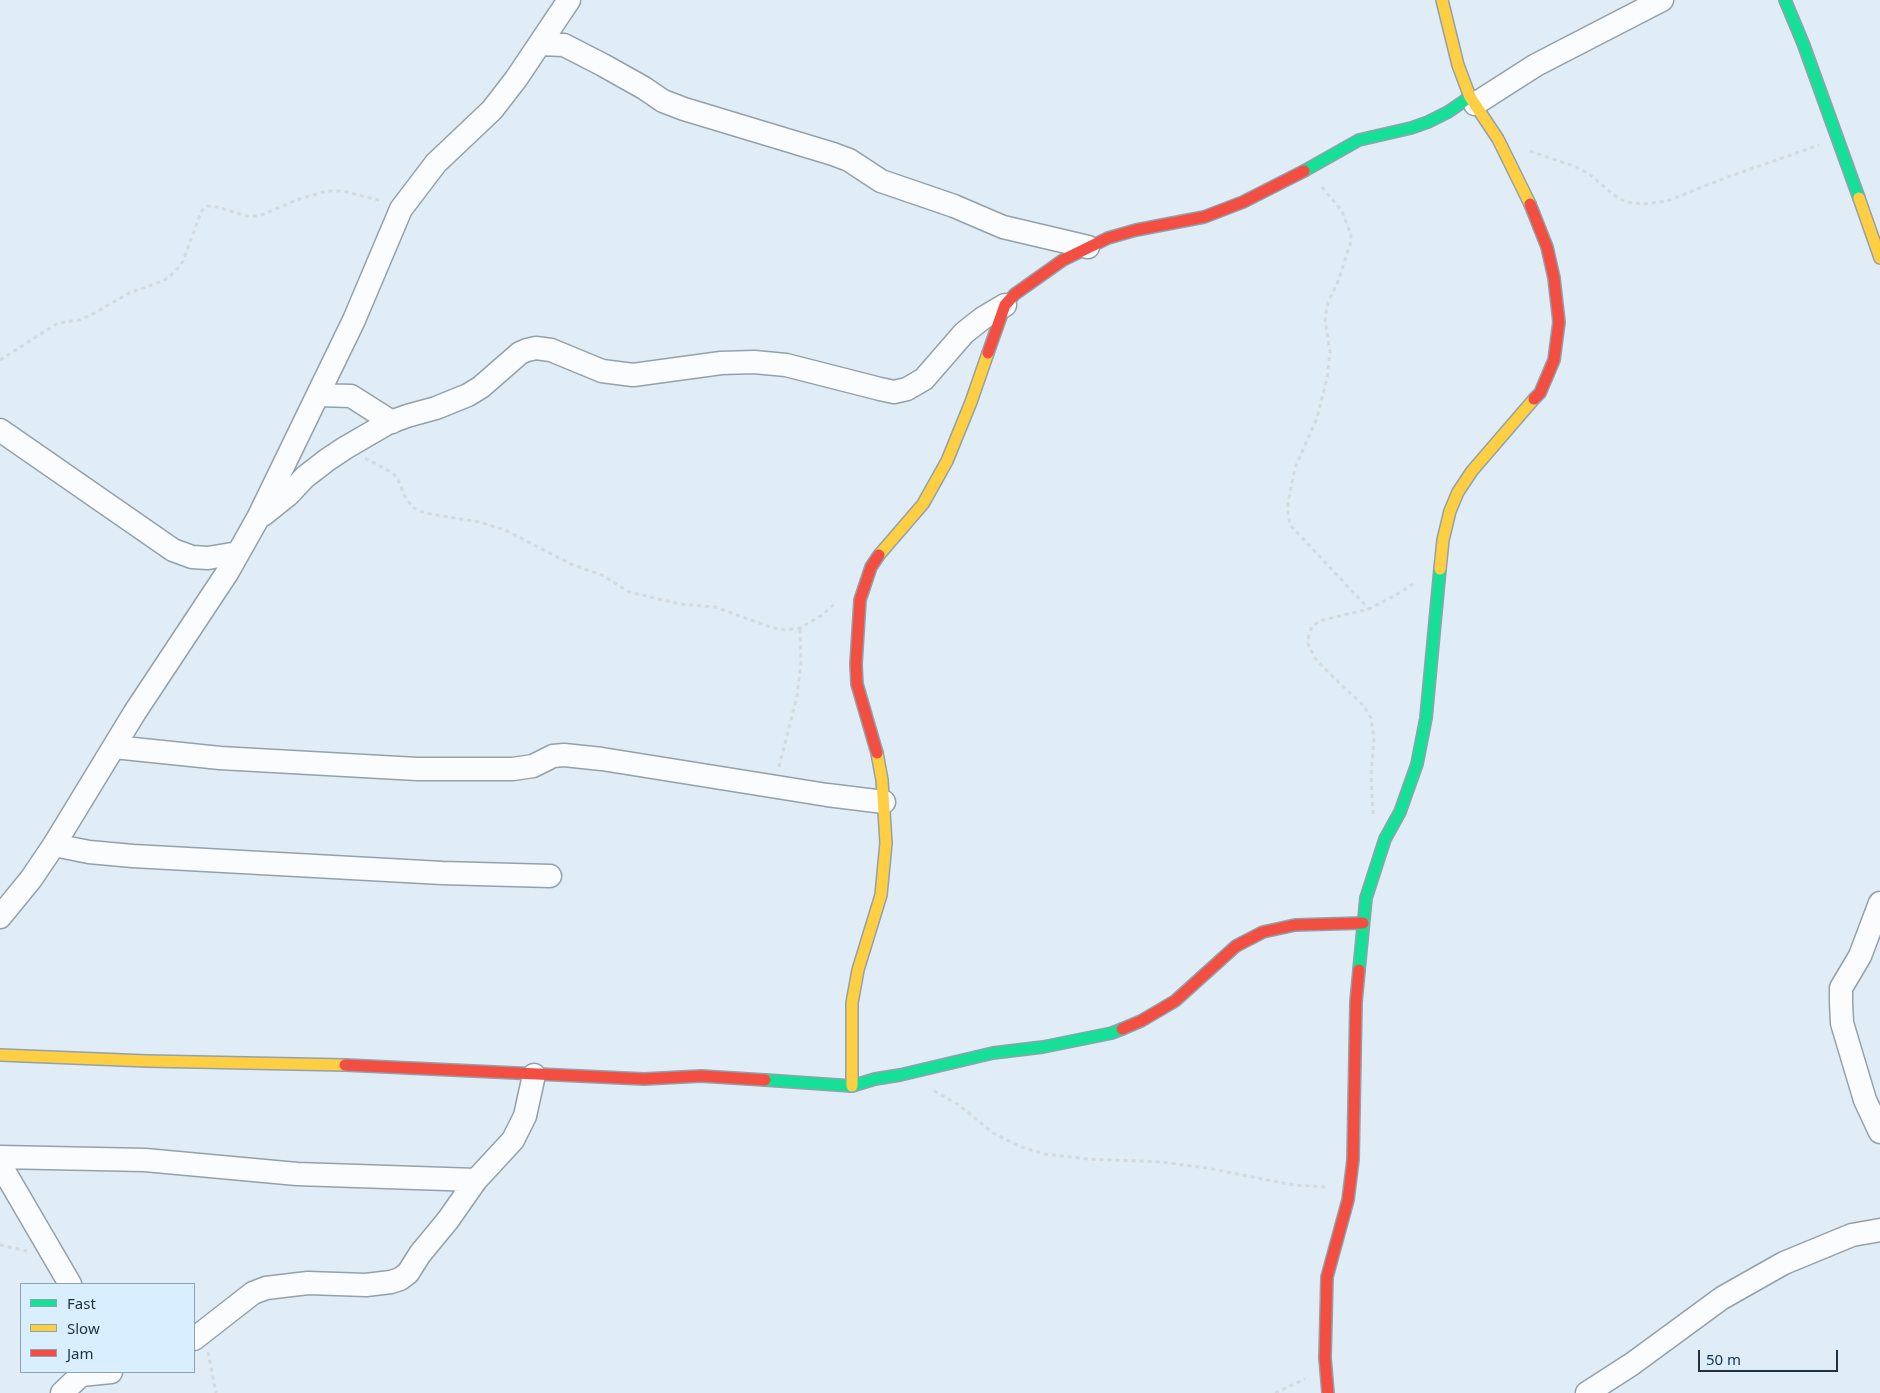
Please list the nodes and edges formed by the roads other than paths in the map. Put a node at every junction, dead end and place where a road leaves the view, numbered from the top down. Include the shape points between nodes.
1 (569, 0) edge
2 (1442, 0) edge
3 (1662, 0) edge
4 (1785, 0) edge
5 (540, 44) junction
6 (1472, 100) junction
7 (1088, 247) junction
8 (1880, 258) edge
9 (1005, 304) junction
10 (318, 395) junction
11 (392, 422) junction
12 (0, 430) edge
13 (258, 518) junction
14 (238, 553) junction
15 (114, 747) junction
16 (884, 802) junction
17 (54, 845) junction
18 (550, 876) dead end
19 (1880, 903) edge
20 (0, 917) edge
21 (1363, 923) junction
22 (0, 1055) edge
23 (534, 1075) junction
24 (852, 1086) junction
25 (1880, 1132) edge
26 (0, 1157) edge
27 (0, 1164) edge
28 (476, 1180) junction
29 (1880, 1230) edge
30 (69, 1283) edge
31 (198, 1336) edge
32 (107, 1373) edge
33 (80, 1380) edge
34 (62, 1393) edge
35 (1328, 1393) edge
36 (1587, 1393) edge

1 - 5 street
2 - 6 street via 1458,65
3 - 6 street
4 - 8 street via 1839,139
5 - 7 street via 564,45 670,104 833,154 849,160 880,181 954,206 1003,227
5 - 10 street via 492,110 436,163 402,207
6 - 7 street via 1428,122 1359,140 1266,191 1204,216 1136,230
6 - 21 street via 1498,139 1547,247 1559,322 1554,360 1540,393 1472,471 1450,511 1443,540 1427,709 1417,764 1375,867
7 - 9 street via 1063,260
9 - 11 street via 964,333 924,379 894,392 786,365 754,362 617,374 551,350 536,348 520,353 468,395
9 - 16 street via 971,402 946,461 923,504 871,567 860,600 857,684 877,752
10 - 11 street via 351,396
10 - 13 street
11 - 13 street via 327,460
12 - 14 street via 173,550 192,557 208,558
13 - 14 street
14 - 15 street
15 - 16 street via 220,758 417,769 513,769 533,766 553,756 564,756
15 - 17 street
16 - 24 street via 886,843 881,895 858,970 852,1003
17 - 18 street via 132,856
17 - 20 street
19 - 25 street via 1860,956 1841,988 1842,1023 1866,1100
21 - 24 street via 1295,925 1263,932 1236,946 1175,1001 1141,1021 1112,1032 1043,1047 993,1053 875,1078
21 - 35 street via 1356,1002 1353,1160 1348,1200 1327,1277
22 - 23 street via 318,1064
23 - 24 street via 644,1079 701,1076
23 - 28 street via 525,1116 513,1140
26 - 28 street via 144,1160 297,1174
27 - 30 street
28 - 31 street via 408,1273 400,1279 366,1286 308,1283 266,1288 253,1293
29 - 36 street via 1852,1236 1784,1263 1722,1298
32 - 33 street
33 - 34 street

